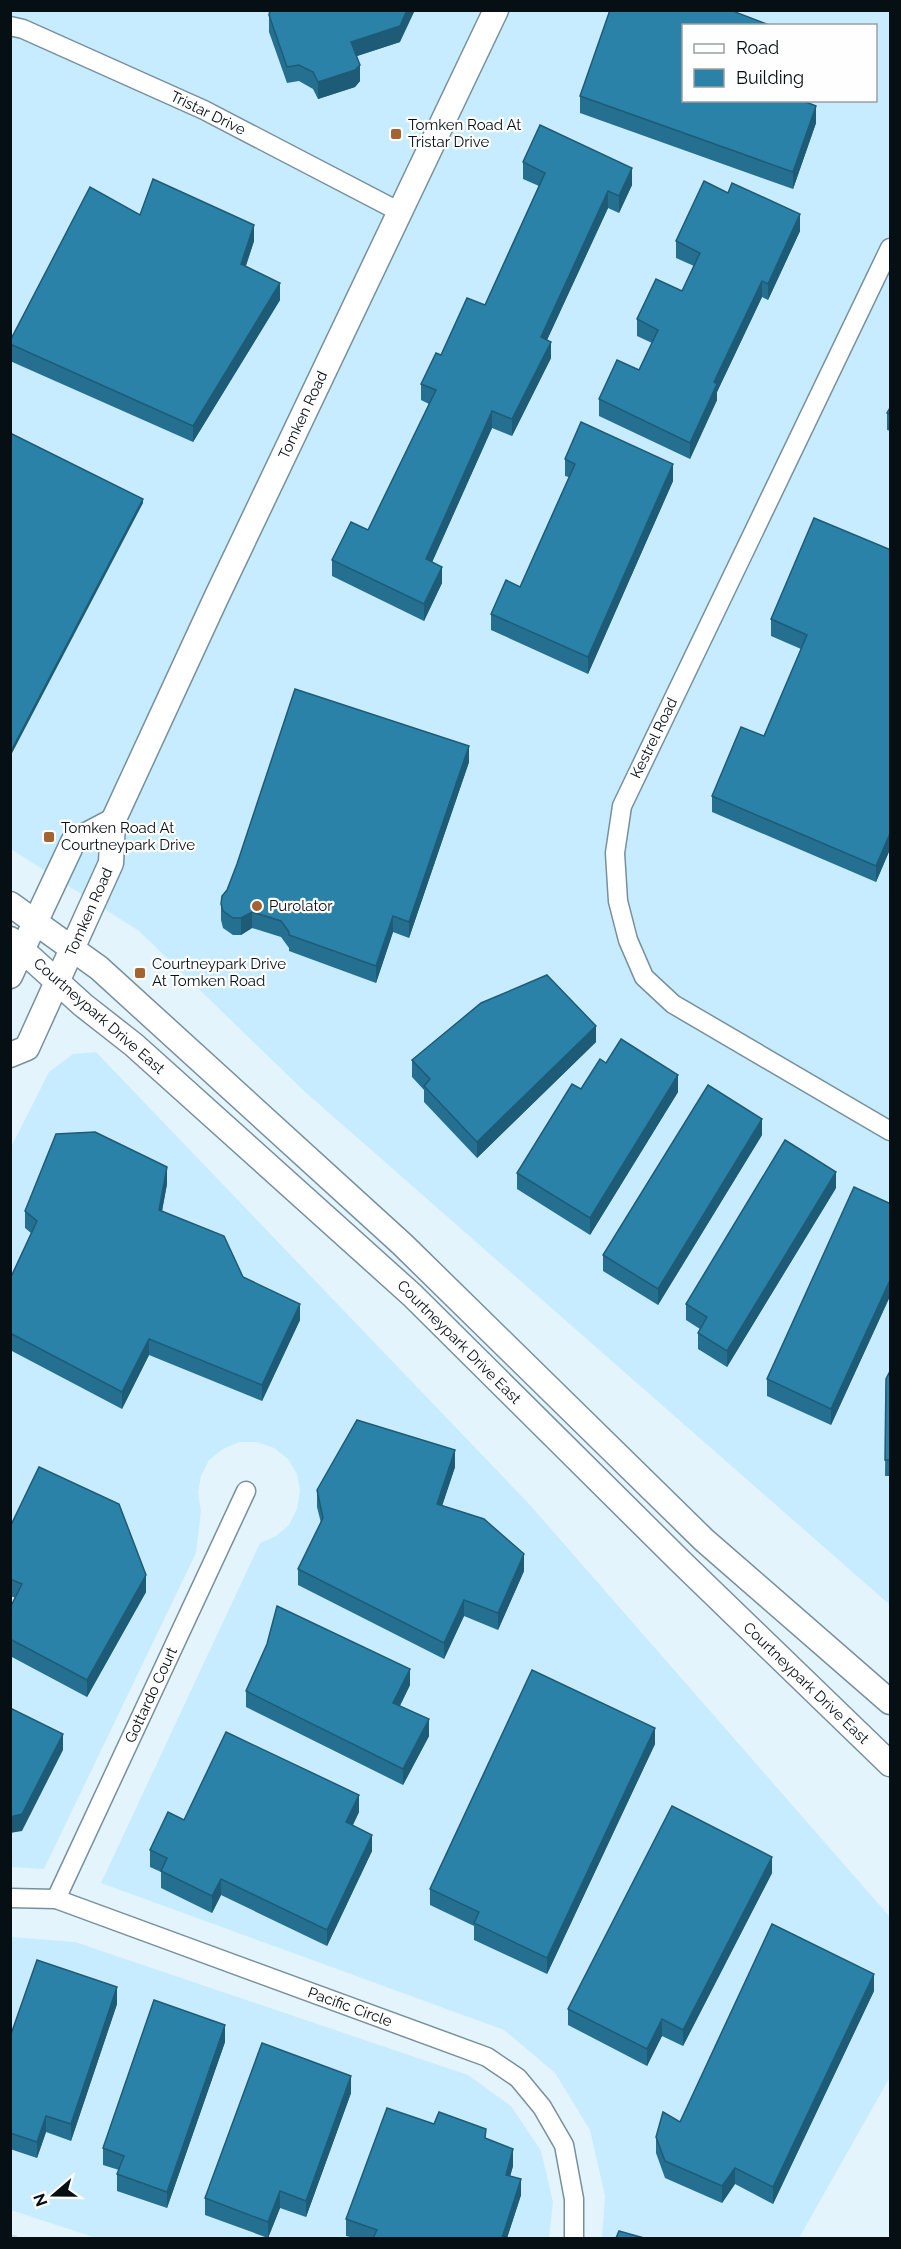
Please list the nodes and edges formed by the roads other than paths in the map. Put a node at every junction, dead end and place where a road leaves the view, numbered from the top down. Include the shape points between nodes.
1 (496, 10) edge
2 (10, 26) edge
3 (400, 212) junction
4 (891, 248) edge
5 (113, 821) junction
6 (10, 904) edge
7 (35, 922) junction
8 (17, 944) edge
9 (72, 949) junction
10 (10, 976) edge
11 (58, 982) junction
12 (10, 1056) edge
13 (891, 1131) edge
14 (246, 1491) dead end
15 (891, 1702) edge
16 (891, 1764) edge
17 (10, 1898) edge
18 (56, 1899) junction
19 (574, 2238) edge

1 - 3 main road, Tomken Road
2 - 3 street, Tristar Drive via 204,110
3 - 5 main road, Tomken Road
4 - 13 street, Kestrel Road via 621,806 615,853 618,901 628,940 644,977 673,1004
5 - 7 main road via 73,842
5 - 9 main road, Tomken Road via 111,862
6 - 7 main road, Courtneypark Drive East
7 - 8 main road
7 - 9 main road, Courtneypark Drive East
8 - 10 main road
8 - 11 main road, Courtneypark Drive East
9 - 11 main road, Tomken Road
9 - 15 main road, Courtneypark Drive East via 99,968 402,1244 704,1540
11 - 12 main road, Tomken Road via 27,1048
11 - 16 main road, Courtneypark Drive East via 134,1045 412,1295
14 - 18 street, Gottardo Court
17 - 18 street, Pacific Circle
18 - 19 street, Pacific Circle via 488,2057 518,2078 542,2107 564,2145 574,2199

